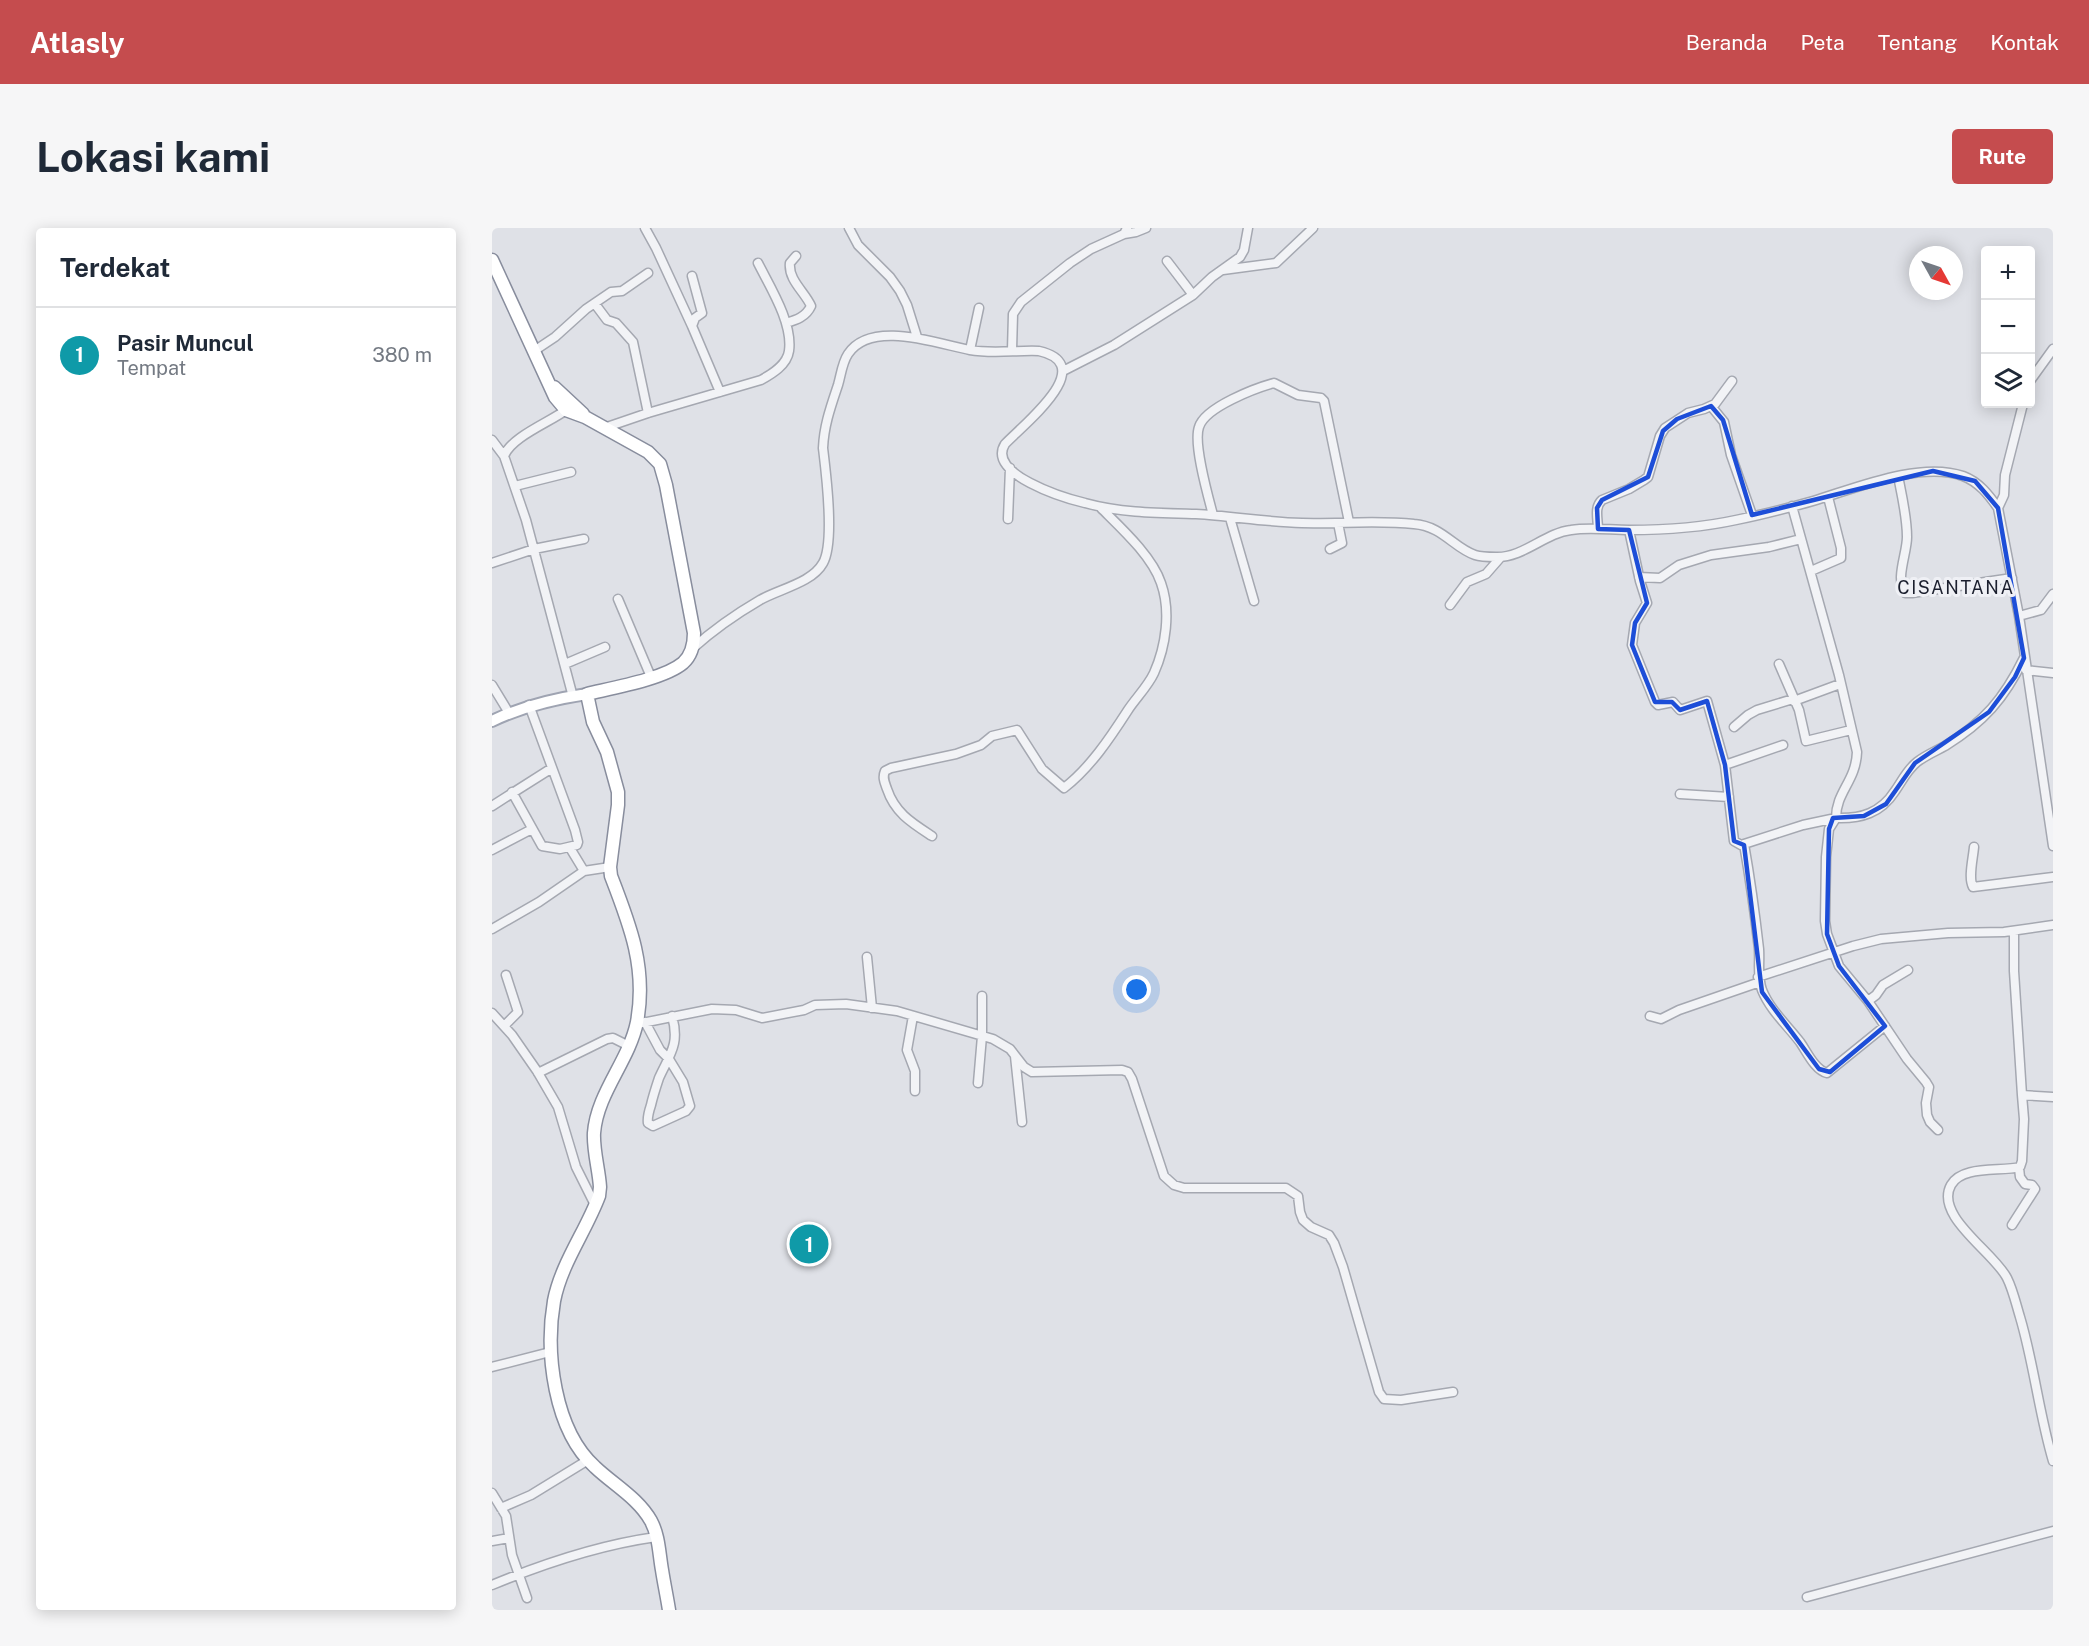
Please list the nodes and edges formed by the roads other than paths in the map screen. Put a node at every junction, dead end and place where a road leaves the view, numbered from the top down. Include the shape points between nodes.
1 (645, 228) edge
2 (860, 228) edge
3 (1146, 228) edge
4 (1248, 228) edge
5 (1313, 228) edge
6 (849, 230) edge
7 (1125, 231) edge
8 (796, 256) dead end
9 (492, 260) edge
10 (1167, 261) dead end
11 (758, 263) dead end
12 (1222, 270) junction
13 (648, 273) dead end
14 (692, 276) dead end
15 (1193, 295) junction
16 (595, 304) junction
17 (979, 308) dead end
18 (786, 323) junction
19 (692, 326) junction
20 (917, 337) junction
21 (2053, 349) edge
22 (970, 350) junction
23 (1012, 350) junction
24 (534, 351) junction
25 (1063, 371) junction
26 (2035, 375) edge
27 (1732, 381) dead end
28 (550, 386) junction
29 (720, 392) junction
30 (1711, 406) junction
31 (2022, 408) edge
32 (566, 410) junction
33 (648, 413) junction
34 (585, 417) junction
35 (604, 428) junction
36 (492, 440) edge
37 (504, 456) junction
38 (1010, 468) junction
39 (571, 472) dead end
40 (1898, 476) junction
41 (515, 486) junction
42 (1828, 496) junction
43 (1792, 506) junction
44 (1101, 507) junction
45 (1998, 508) junction
46 (1213, 515) junction
47 (1752, 515) junction
48 (1230, 518) junction
49 (1008, 519) dead end
50 (1349, 522) junction
51 (1338, 523) junction
52 (1598, 529) junction
53 (1629, 530) junction
54 (584, 539) dead end
55 (1801, 539) junction
56 (534, 549) junction
57 (1330, 549) dead end
58 (1500, 558) junction
59 (492, 563) edge
60 (1810, 571) junction
61 (1639, 577) junction
62 (2012, 578) junction
63 (2053, 594) edge
64 (618, 599) dead end
65 (1254, 601) dead end
66 (1450, 605) dead end
67 (2019, 616) junction
68 (605, 647) dead end
69 (692, 649) junction
70 (2024, 658) junction
71 (565, 664) junction
72 (1779, 664) dead end
73 (2026, 670) junction
74 (2053, 673) edge
75 (656, 675) junction
76 (1840, 684) junction
77 (492, 685) edge
78 (587, 694) junction
79 (573, 697) junction
80 (1794, 700) junction
81 (529, 705) junction
82 (509, 713) junction
83 (492, 721) edge
84 (1734, 728) dead end
85 (1851, 730) junction
86 (1783, 745) dead end
87 (1725, 765) junction
88 (552, 768) junction
89 (512, 792) junction
90 (1680, 794) dead end
91 (1729, 797) junction
92 (492, 806) edge
93 (2050, 808) edge
94 (1836, 818) junction
95 (532, 829) junction
96 (932, 836) dead end
97 (1744, 844) junction
98 (2053, 846) edge
99 (1974, 847) dead end
100 (570, 848) junction
101 (492, 850) edge
102 (610, 867) junction
103 (584, 871) junction
104 (2053, 877) edge
105 (2053, 925) edge
106 (492, 929) edge
107 (2014, 931) junction
108 (1834, 952) junction
109 (867, 957) dead end
110 (1908, 970) dead end
111 (506, 975) dead end
112 (1759, 979) junction
113 (982, 996) dead end
114 (1868, 1001) junction
115 (872, 1008) junction
116 (492, 1013) edge
117 (672, 1016) junction
118 (913, 1016) junction
119 (1650, 1016) dead end
120 (641, 1023) junction
121 (504, 1026) junction
122 (1885, 1026) junction
123 (982, 1036) junction
124 (629, 1046) junction
125 (1015, 1056) junction
126 (669, 1059) junction
127 (538, 1073) junction
128 (978, 1083) dead end
129 (915, 1091) dead end
130 (2022, 1095) junction
131 (2053, 1097) edge
132 (1022, 1122) dead end
133 (1938, 1130) dead end
134 (2019, 1168) junction
135 (595, 1205) junction
136 (2012, 1225) dead end
137 (550, 1352) junction
138 (492, 1367) edge
139 (1453, 1392) dead end
140 (588, 1460) junction
141 (2053, 1461) edge
142 (492, 1493) edge
143 (501, 1508) junction
144 (2053, 1531) edge
145 (656, 1537) junction
146 (509, 1538) junction
147 (492, 1541) edge
148 (519, 1574) junction
149 (492, 1585) edge
150 (1807, 1597) dead end
151 (528, 1598) dead end
152 (669, 1610) edge

1 - 19 street
2 - 6 street
3 - 7 street
4 - 12 street via 1243,254
5 - 12 street via 1276,263
6 - 20 street via 900,291
7 - 23 street via 1070,263 1021,302 1012,314
8 - 18 street via 790,271 811,306 800,318
9 - 24 highway
10 - 15 street
11 - 18 street
12 - 15 street
13 - 16 street
14 - 19 street via 702,313
15 - 25 street via 1114,345
16 - 24 street
16 - 33 street via 633,342
17 - 22 street
18 - 29 street via 789,350 783,364 761,380
19 - 29 street
20 - 22 street
20 - 69 street via 867,340 845,358 824,434 829,537 824,562 817,571 731,618
21 - 26 street
22 - 23 street
23 - 25 street via 1048,353 1058,360
24 - 28 highway
25 - 38 street via 1051,397 1003,448 1002,458
27 - 30 street
28 - 32 highway
28 - 34 highway
29 - 33 street
30 - 47 street via 1724,422
30 - 52 street via 1688,412 1665,428 1648,477 1599,503
31 - 45 street
32 - 34 highway
32 - 37 street via 515,441
33 - 35 street
34 - 35 highway
35 - 69 highway via 648,453 664,474 694,633
36 - 37 street
37 - 41 street
38 - 44 street via 1059,496
38 - 49 street
39 - 41 street
40 - 42 street
40 - 45 street via 1933,471 1962,476 1975,481
40 - 62 street via 1907,537 1901,570 1905,593
41 - 56 street
42 - 43 street
42 - 60 street via 1841,558
43 - 47 street
43 - 55 street
44 - 46 street
44 - 96 street via 1126,532 1162,583 1166,624 1163,650 1153,675 1095,756 1065,788 1042,769 1017,730 992,736 978,747 956,754 885,771 883,778 899,812
45 - 62 street
46 - 48 street
46 - 50 street via 1199,451 1201,421 1223,404 1274,383 1298,395 1324,400
47 - 53 street via 1736,520
48 - 51 street
48 - 65 street
50 - 51 street
50 - 58 street via 1430,527 1474,555
51 - 57 street via 1342,543
52 - 53 street
52 - 58 street via 1556,533
53 - 61 street
54 - 56 street
55 - 60 street
55 - 61 street via 1711,555 1679,566 1660,578
56 - 59 street
56 - 71 street
58 - 66 street via 1486,574 1467,582
60 - 76 street
61 - 87 street via 1647,603 1635,623 1632,645 1655,702 1673,702 1680,710 1707,701
62 - 67 street
63 - 67 street via 2041,610
64 - 75 street
67 - 70 street
68 - 71 street
69 - 75 highway via 678,666
70 - 73 street
70 - 94 street via 1996,705 1972,727 1915,763 1886,804 1864,816
71 - 79 street
72 - 80 street
73 - 74 street
73 - 93 street
75 - 78 highway
76 - 80 street
76 - 85 street
77 - 82 street
78 - 79 main road
78 - 102 highway via 618,792
79 - 81 main road
80 - 84 street via 1757,710
80 - 85 street via 1806,741
81 - 82 main road
81 - 88 street
82 - 83 main road
85 - 94 street via 1857,764 1838,799
86 - 87 street
87 - 91 street
88 - 89 street
88 - 100 street via 578,842
89 - 92 street
89 - 95 street
90 - 91 street
91 - 97 street via 1734,841
93 - 98 street
94 - 97 street
94 - 108 street via 1829,829 1825,921
95 - 100 street via 542,846
95 - 101 street
97 - 112 street via 1760,954
99 - 104 street via 1973,887
100 - 103 street
102 - 103 street
102 - 120 highway via 638,956
103 - 106 street via 539,903
105 - 107 street
107 - 108 street via 1881,939
107 - 130 street
108 - 112 street
108 - 114 street via 1839,966
109 - 115 street
110 - 114 street via 1883,985
111 - 121 street via 518,1012
112 - 119 street via 1661,1019
112 - 122 street via 1772,1008 1822,1072 1830,1072
113 - 123 street
114 - 122 street
115 - 117 street via 831,1004 762,1018 726,1009
115 - 118 street
116 - 121 street
117 - 120 street
117 - 126 street via 676,1034
118 - 123 street
118 - 129 street via 907,1046 915,1071
120 - 124 highway
120 - 126 street
121 - 127 street
122 - 133 street via 1929,1087 1927,1115
123 - 125 street via 1010,1049
123 - 128 street
124 - 127 street via 607,1039
124 - 135 highway via 594,1134 600,1188
125 - 132 street
125 - 139 street via 1027,1070 1037,1073 1128,1072 1164,1176 1174,1185 1279,1187 1292,1191 1299,1199 1303,1220 1329,1235 1334,1243 1382,1397 1401,1400
126 - 126 street via 683,1082 690,1107 650,1125 647,1121 656,1088
127 - 135 street via 558,1107 576,1167
130 - 131 street
130 - 134 street
134 - 136 street via 2025,1184 2035,1188
134 - 141 street via 1963,1174 1951,1185 1949,1205 1954,1218 2007,1279 2028,1343
135 - 137 highway via 559,1282
137 - 138 street
137 - 140 highway via 567,1425
140 - 143 street via 531,1495
140 - 145 highway via 642,1507
142 - 143 street
143 - 146 street via 506,1515
144 - 150 street
145 - 148 street via 607,1545
145 - 152 highway
146 - 147 street
146 - 148 street
148 - 149 street
148 - 151 street

